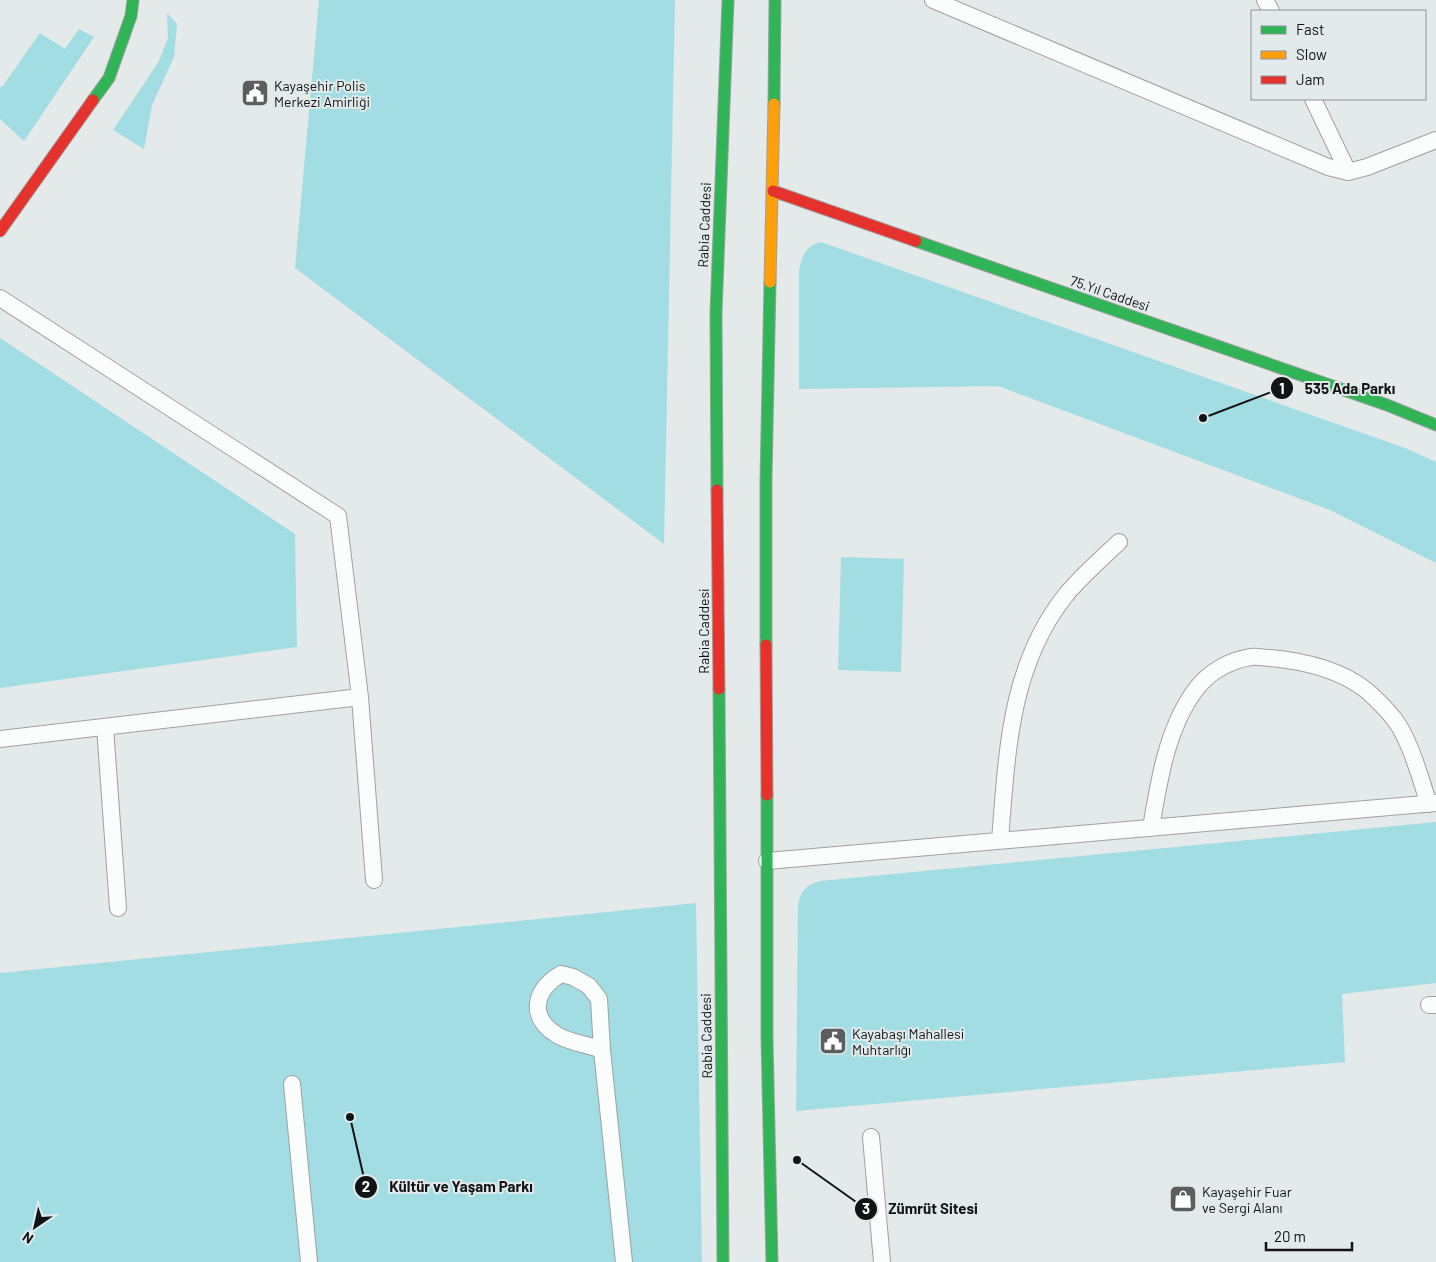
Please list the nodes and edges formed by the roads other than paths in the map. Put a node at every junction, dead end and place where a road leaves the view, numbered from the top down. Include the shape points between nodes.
1 (127, 0) edge
2 (133, 0) edge
3 (728, 0) edge
4 (775, 0) edge
5 (933, 0) edge
6 (131, 16) junction
7 (1313, 100) edge
8 (1436, 140) edge
9 (1348, 172) junction
10 (772, 191) junction
11 (0, 231) edge
12 (0, 298) edge
13 (1436, 425) edge
14 (1119, 542) dead end
15 (360, 696) junction
16 (105, 727) junction
17 (0, 739) edge
18 (1433, 803) edge
19 (1150, 828) junction
20 (1000, 840) junction
21 (767, 861) junction
22 (374, 880) dead end
23 (118, 908) dead end
24 (602, 1050) junction
25 (292, 1084) dead end
26 (871, 1137) dead end
27 (309, 1262) edge
28 (624, 1262) edge
29 (723, 1262) edge
30 (772, 1262) edge
31 (882, 1262) edge

1 - 6 street
2 - 6 street
3 - 29 street, Rabia Caddesi via 716,313
4 - 10 street
5 - 9 lane via 1328,167
6 - 11 street via 109,78
7 - 9 lane
8 - 9 lane
10 - 13 street, 75.Yıl Caddesi
10 - 21 street via 766,479
12 - 15 lane via 338,516
14 - 20 lane via 1064,597 1032,648 1014,712
15 - 16 lane
15 - 22 lane
16 - 17 lane
16 - 23 lane
18 - 19 lane
18 - 19 lane via 1395,720 1366,690 1333,672 1294,660 1252,657 1220,667 1197,687 1170,741
19 - 20 lane
20 - 21 lane
21 - 30 street
24 - 24 lane via 599,1000 589,986 573,976 561,974 549,981 537,1004 543,1025 558,1036
24 - 28 lane
25 - 27 lane
26 - 31 lane

